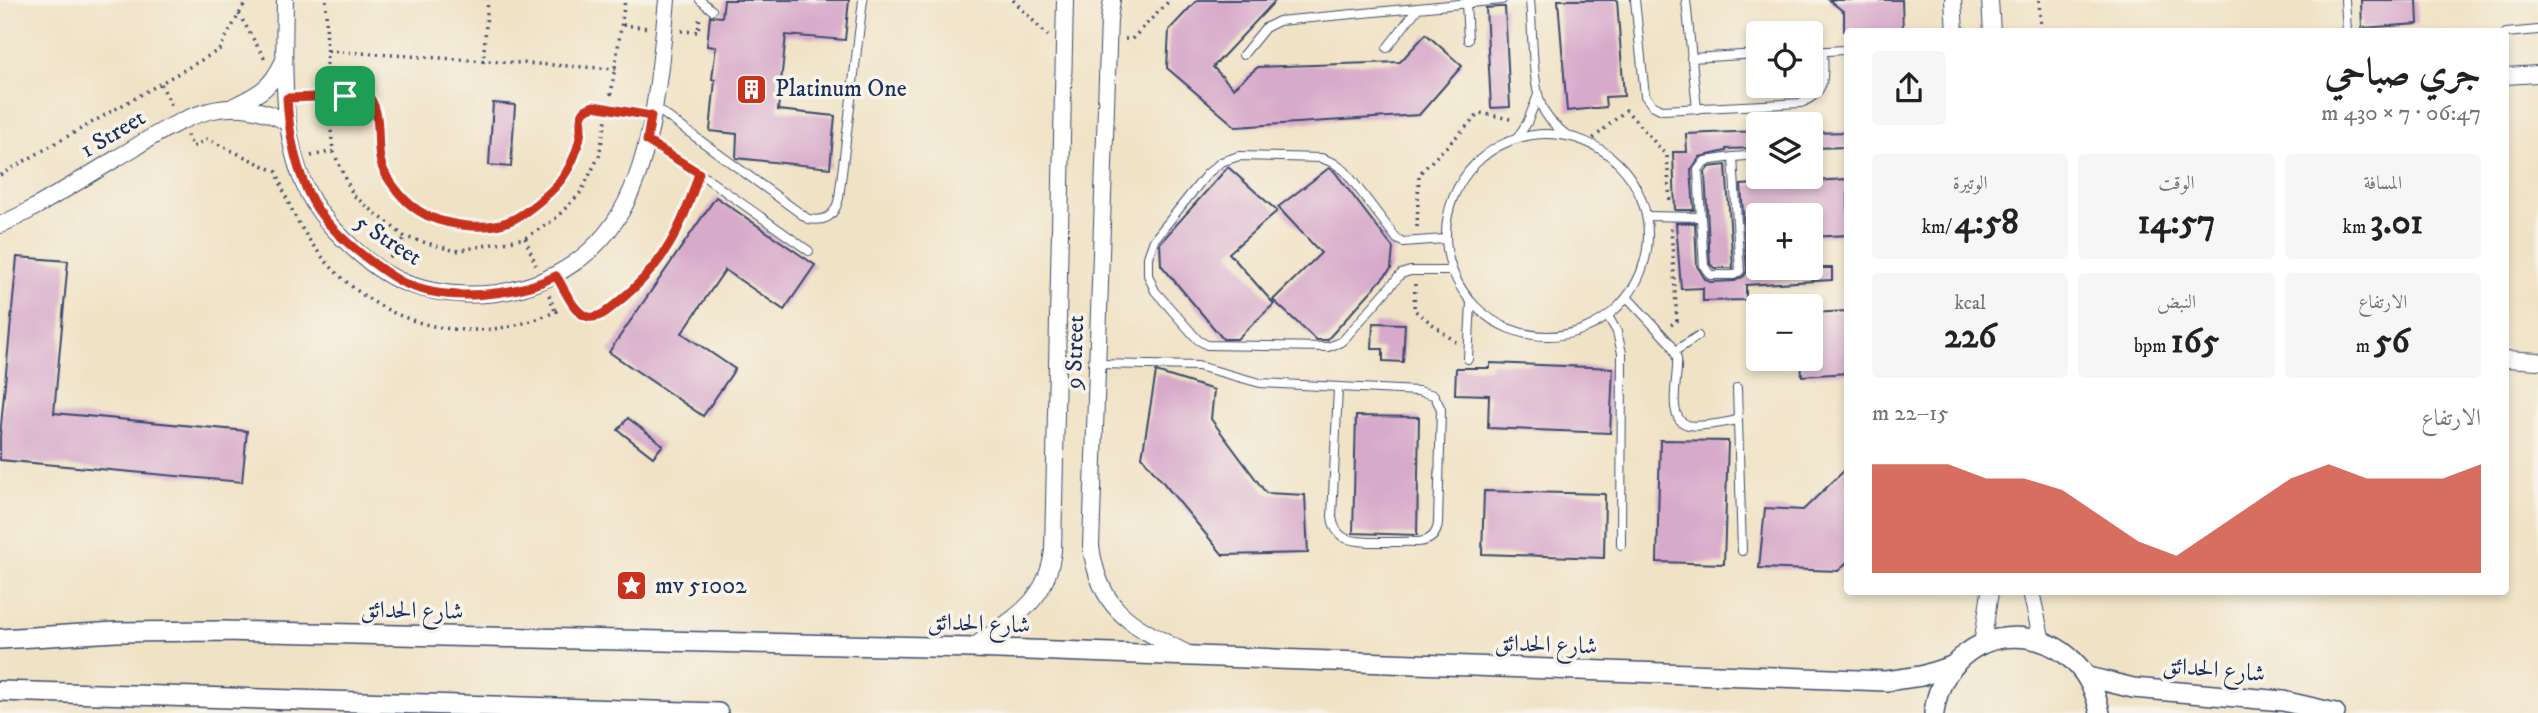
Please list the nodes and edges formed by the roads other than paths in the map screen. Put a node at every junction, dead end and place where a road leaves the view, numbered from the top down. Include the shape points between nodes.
1 (285, 0) edge
2 (667, 0) edge
3 (701, 0) edge
4 (863, 0) edge
5 (1065, 0) edge
6 (1112, 0) edge
7 (1502, 0) edge
8 (1530, 0) edge
9 (1635, 0) edge
10 (1686, 0) edge
11 (1953, 0) edge
12 (1990, 0) edge
13 (2345, 0) edge
14 (1466, 3) junction
15 (1418, 8) junction
16 (712, 10) dead end
17 (1955, 28) edge
18 (1992, 28) edge
19 (2347, 28) edge
20 (2538, 30) edge
21 (2509, 33) edge
22 (1468, 40) dead end
23 (1387, 48) dead end
24 (1843, 50) dead end
25 (1824, 51) joint
26 (1243, 55) dead end
27 (1746, 55) edge
28 (1691, 58) junction
29 (285, 60) junction
30 (2538, 74) edge
31 (2509, 76) edge
32 (1538, 94) junction
33 (287, 98) junction
34 (230, 107) junction
35 (1697, 109) junction
36 (652, 111) junction
37 (288, 124) junction
38 (1570, 137) junction
39 (1517, 138) junction
40 (647, 141) junction
41 (1746, 156) edge
42 (1732, 157) junction
43 (699, 173) junction
44 (25, 213) junction
45 (0, 214) edge
46 (1646, 216) junction
47 (1702, 217) junction
48 (0, 225) edge
49 (1445, 239) junction
50 (809, 251) dead end
51 (1451, 271) junction
52 (556, 276) junction
53 (1628, 297) junction
54 (1471, 303) junction
55 (1608, 316) junction
56 (1698, 336) dead end
57 (1675, 351) junction
58 (1468, 356) road end
59 (2509, 359) edge
60 (2538, 361) edge
61 (1098, 364) junction
62 (1338, 388) junction
63 (1737, 388) dead end
64 (1738, 420) junction
65 (1621, 545) dead end
66 (1742, 551) dead end
67 (1990, 595) edge
68 (2032, 595) edge
69 (0, 639) edge
70 (2042, 641) junction
71 (1982, 645) junction
72 (972, 648) junction
73 (1192, 656) junction
74 (1955, 665) junction
75 (2088, 677) junction
76 (0, 691) edge
77 (718, 713) edge
78 (1934, 713) edge
79 (2100, 713) edge
80 (2335, 713) edge

1 - 29 street, 5 Street
2 - 36 street, 5 Street
3 - 16 lane
4 - 36 lane via 839,198 829,217 808,219
5 - 72 street, 9 Street via 1051,571 1028,606
6 - 61 street, 9 Street
7 - 14 lane
8 - 32 lane
9 - 35 lane via 1645,96 1662,110
10 - 28 lane
11 - 17 street
12 - 18 street
13 - 19 lane
14 - 15 lane
14 - 22 lane
15 - 23 lane
15 - 26 lane via 1279,21 1265,28
20 - 21 lane
24 - 25 lane
25 - 35 lane via 1824,79 1812,98 1789,104
27 - 28 lane
28 - 35 lane
29 - 33 street, 5 Street
29 - 34 street, 1 Street via 264,90
30 - 31 street
32 - 38 lane via 1555,126
32 - 39 lane
33 - 36 lane via 370,98 376,107 379,155 399,192 419,211 476,227 507,222 552,191 567,172 585,109
33 - 37 street, 5 Street
34 - 37 street, 1 Street via 271,113
34 - 44 street, 1 Street via 178,120
36 - 40 street, 5 Street
37 - 52 street, 5 Street via 295,160 312,201 337,235 407,284 449,294 493,294
38 - 39 lane via 1543,134
38 - 46 lane via 1616,162 1635,187
39 - 49 lane via 1493,149 1464,177 1448,212
40 - 43 lane
40 - 52 street, 5 Street via 636,183 615,222
41 - 42 lane
42 - 47 lane via 1700,164
42 - 47 lane via 1738,274 1705,271
43 - 50 lane
43 - 52 lane via 687,214 667,251 640,285 606,312 598,317 582,314
44 - 45 street, 1 Street
44 - 48 street, 1 Street
46 - 47 lane
46 - 53 lane via 1646,258
49 - 51 lane
49 - 51 lane via 1397,239 1334,163 1321,158 1238,156 1207,174 1154,240 1148,275 1155,291 1198,340 1217,346 1335,345 1401,274
51 - 54 lane
53 - 55 lane
53 - 57 lane
54 - 55 lane via 1490,319 1536,336 1562,335
54 - 58 lane
55 - 65 lane via 1622,353
56 - 57 lane
57 - 64 lane via 1675,411 1680,420 1689,425
59 - 60 street
61 - 62 lane via 1198,366 1260,383
61 - 73 street, 9 Street via 1094,570 1117,611
62 - 62 lane via 1426,392 1439,401 1436,533 1424,541 1355,540 1339,533 1332,517
63 - 64 lane
64 - 66 lane
67 - 71 street
68 - 70 street
69 - 72 street, شارع الحدائق via 222,631
70 - 71 street via 2018,637
70 - 75 street via 2071,657
71 - 74 street
72 - 73 street, شارع الحدائق
73 - 74 street, شارع الحدائق via 1886,681
74 - 78 street via 1943,681
75 - 79 street
75 - 80 street, شارع الحدائق via 2133,688 2283,701
76 - 77 street

